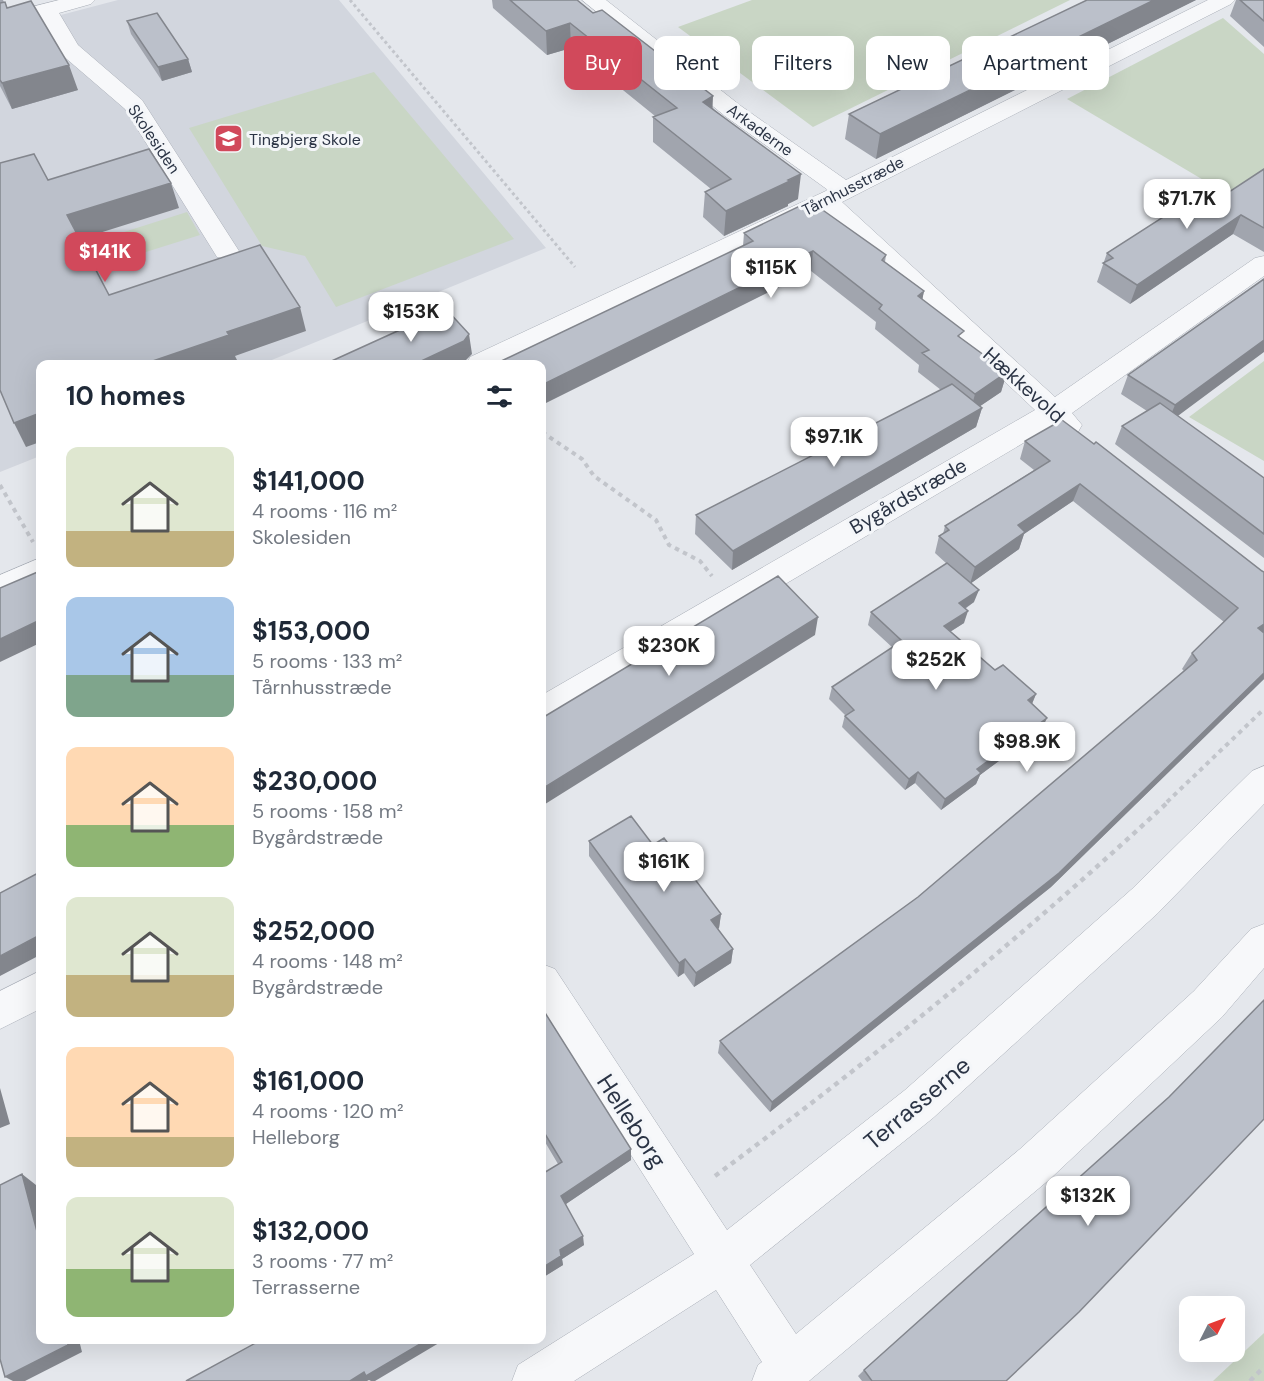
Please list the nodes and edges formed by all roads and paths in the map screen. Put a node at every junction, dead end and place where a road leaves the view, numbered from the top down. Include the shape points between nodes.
1 (84, 0) edge
2 (350, 0) edge
3 (623, 0) edge
4 (1224, 0) edge
5 (597, 4) edge
6 (46, 10) junction
7 (0, 22) edge
8 (835, 195) junction
9 (226, 251) dead end
10 (1264, 264) edge
11 (575, 267) dead end
12 (488, 360) edge
13 (1052, 413) junction
14 (546, 435) edge
15 (1089, 441) edge
16 (0, 485) edge
17 (36, 554) edge
18 (36, 560) edge
19 (0, 588) edge
20 (731, 600) junction
21 (546, 709) edge
22 (1264, 709) edge
23 (1264, 781) edge
24 (1264, 941) edge
25 (546, 988) edge
26 (36, 991) edge
27 (0, 1011) edge
28 (683, 1200) junction
29 (722, 1261) junction
30 (1264, 1367) edge
31 (782, 1374) edge
32 (534, 1381) edge
33 (1250, 1381) edge

1 - 6 street
2 - 11 path
3 - 5 street
4 - 8 street, Tårnhusstræde
5 - 8 street, Arkaderne
6 - 7 street
6 - 9 street, Skolesiden via 69,49 134,105
8 - 12 street, Tårnhusstræde
8 - 13 street, Hækkevold
10 - 13 street, Bygårdstræde
13 - 15 street, Hækkevold
13 - 20 street, Bygårdstræde
14 - 20 path via 582,459 594,476 656,520 669,545 700,561
16 - 17 path
18 - 19 street
20 - 21 street, Bygårdstræde
22 - 28 path via 1202,772 993,960 807,1109
23 - 29 street, Terrasserne via 1145,901 919,1104
24 - 31 street via 1208,1004 1035,1164
25 - 28 street, Helleborg
26 - 27 street
28 - 29 street, Helleborg
29 - 31 street, Helleborg
29 - 32 street, Terrasserne
30 - 33 path

